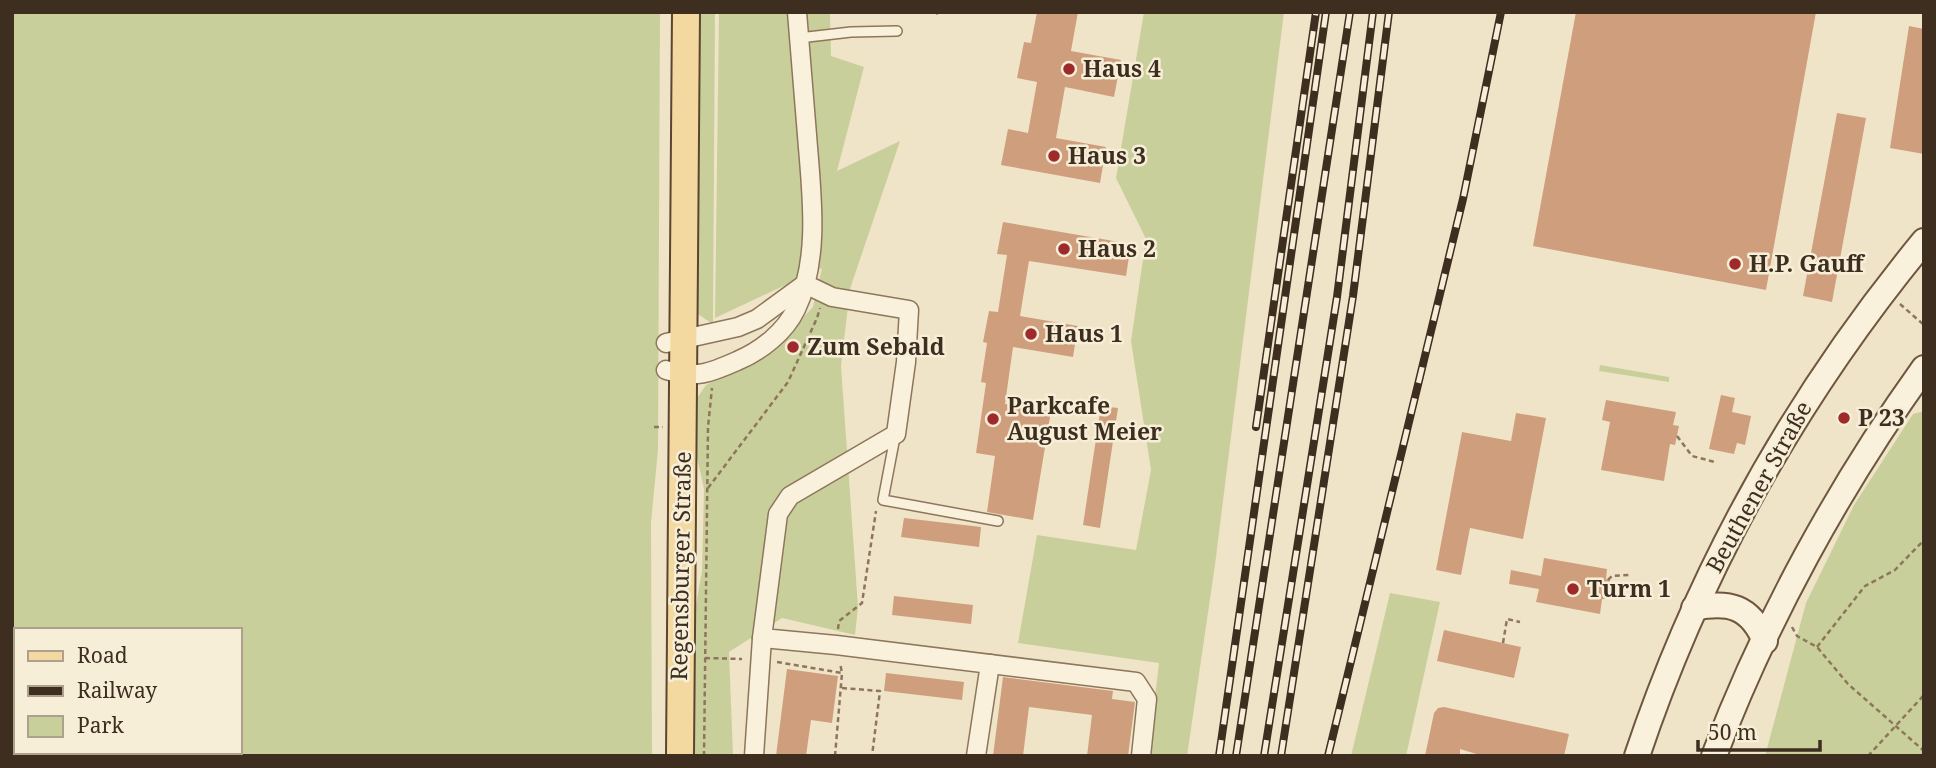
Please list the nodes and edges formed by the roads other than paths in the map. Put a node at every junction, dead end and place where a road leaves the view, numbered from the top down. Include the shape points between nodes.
1 (668, 12) edge
2 (686, 12) edge
3 (797, 12) edge
4 (897, 30) dead end
5 (799, 38) junction
6 (1924, 241) edge
7 (805, 284) junction
8 (675, 340) junction
9 (1924, 368) edge
10 (674, 373) junction
11 (896, 434) junction
12 (998, 522) dead end
13 (1694, 608) junction
14 (762, 638) junction
15 (1765, 641) junction
16 (990, 664) junction
17 (665, 756) edge
18 (680, 756) edge
19 (754, 756) edge
20 (976, 756) edge
21 (1141, 756) edge
22 (1637, 756) edge
23 (1714, 756) edge

1 - 8 main road
2 - 8 main road, Regensburger Straße
3 - 5 street
4 - 5 lane
5 - 7 street via 813,229
6 - 13 main road, Beuthener Straße via 1819,381 1778,447
7 - 8 street via 757,319 726,331
7 - 10 street via 796,310 761,349 712,372 694,376
7 - 11 street via 823,294 909,310
8 - 10 main road, Regensburger Straße
9 - 15 main road via 1834,507
10 - 17 main road
10 - 18 main road, Regensburger Straße
11 - 12 lane via 883,500
11 - 14 street via 790,496 778,514
13 - 15 main road via 1717,605 1746,613
13 - 22 main road, Beuthener Straße
14 - 16 street
14 - 19 street
15 - 23 main road
16 - 20 street
16 - 21 street via 1136,682 1147,699

